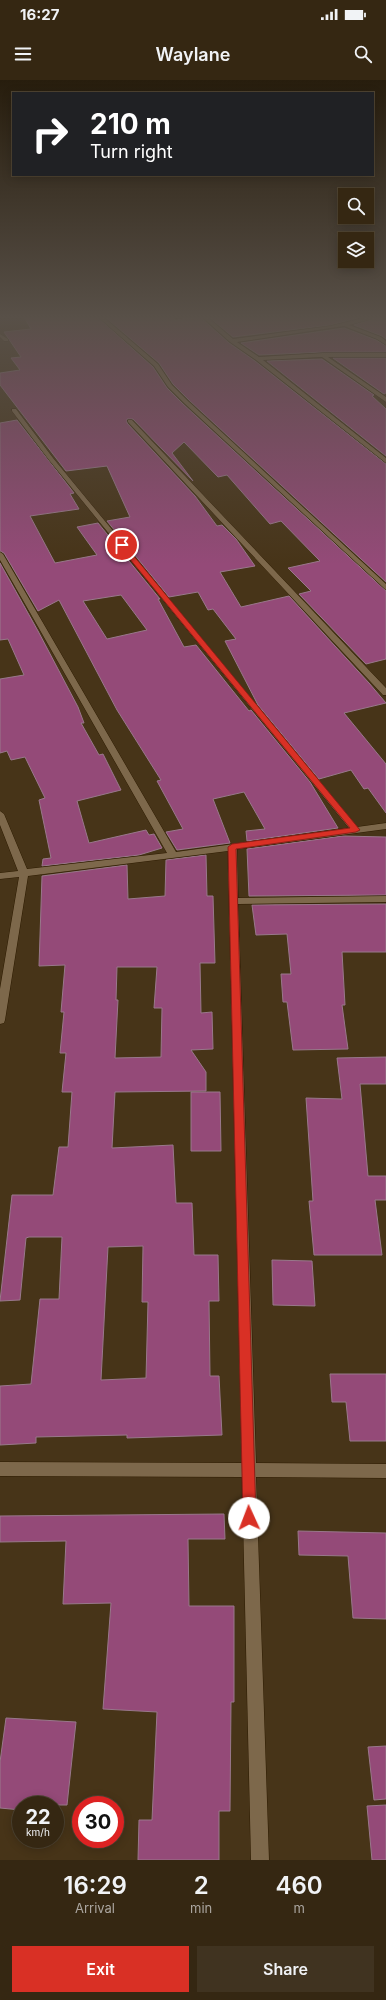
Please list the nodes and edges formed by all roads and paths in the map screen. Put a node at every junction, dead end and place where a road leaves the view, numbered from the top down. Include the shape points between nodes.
1 (182, 398) edge
2 (307, 398) edge
3 (14, 410) dead end
4 (130, 422) dead end
5 (386, 461) edge
6 (0, 554) edge
7 (386, 588) edge
8 (386, 693) edge
9 (0, 814) edge
10 (386, 826) edge
11 (356, 830) junction
12 (232, 847) junction
13 (173, 855) junction
14 (24, 873) junction
15 (0, 876) edge
16 (386, 899) edge
17 (233, 901) junction
18 (0, 1020) edge
19 (0, 1469) edge
20 (386, 1471) edge
21 (248, 1472) junction
22 (260, 1860) edge

1 - 7 street
2 - 5 street
3 - 11 street via 51,459
4 - 8 street
6 - 13 street
9 - 14 street
10 - 11 street
11 - 12 street
12 - 13 street
12 - 17 street
13 - 14 street
14 - 15 street
14 - 18 street
16 - 17 street
17 - 21 street
19 - 21 street
20 - 21 street
21 - 22 street

